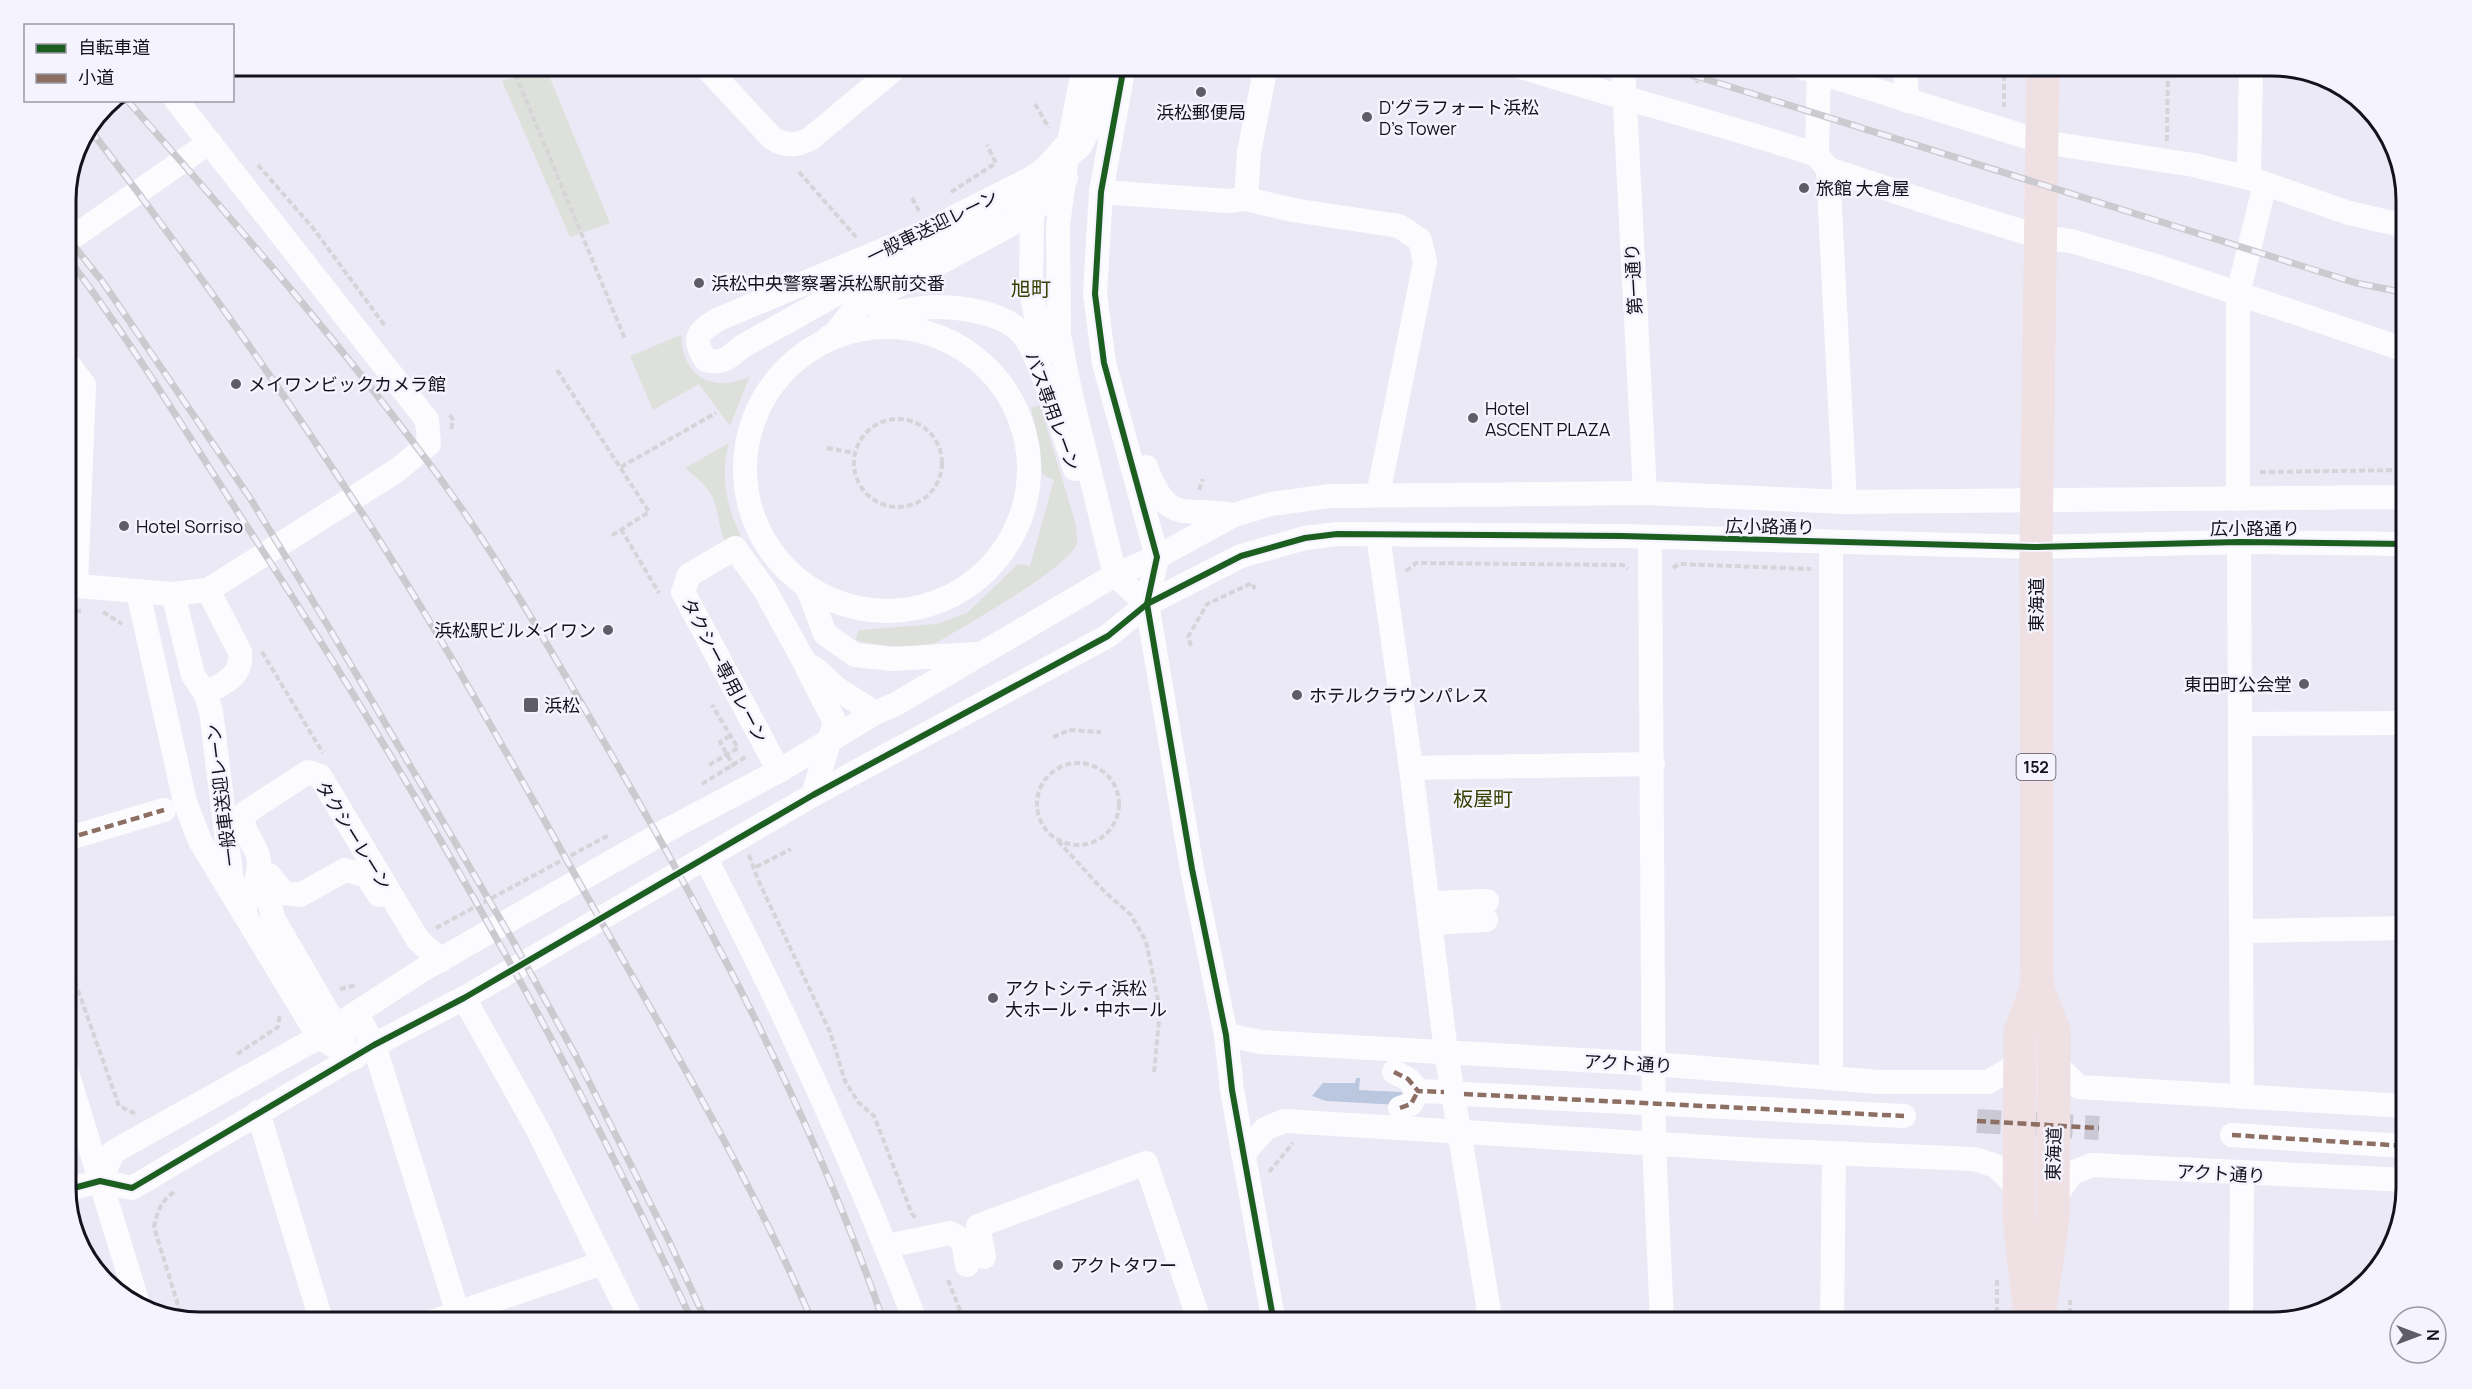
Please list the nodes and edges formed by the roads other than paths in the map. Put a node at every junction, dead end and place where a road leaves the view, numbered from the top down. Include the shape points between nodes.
1 (1264, 76) edge
2 (1551, 76) edge
3 (1623, 76) edge
4 (1813, 76) edge
5 (1836, 76) edge
6 (1906, 76) edge
7 (2043, 76) edge
8 (2252, 76) edge
9 (715, 77) edge
10 (885, 77) edge
11 (1081, 77) edge
12 (1101, 77) edge
13 (1110, 77) edge
14 (1122, 77) edge
15 (1623, 99) junction
16 (1907, 101) junction
17 (178, 102) edge
18 (210, 142) junction
19 (2042, 148) junction
20 (1062, 153) junction
21 (1822, 162) junction
22 (2257, 181) junction
23 (1101, 192) junction
24 (1010, 193) junction
25 (1246, 199) junction
26 (1032, 213) junction
27 (2395, 223) edge
28 (2040, 230) junction
29 (77, 234) edge
30 (1095, 294) junction
31 (2238, 294) junction
32 (854, 309) junction
33 (1102, 336) junction
34 (827, 338) junction
35 (2395, 346) edge
36 (77, 376) edge
37 (1083, 443) junction
38 (77, 493) edge
39 (1645, 493) junction
40 (1378, 495) junction
41 (2395, 497) edge
42 (2238, 499) junction
43 (2036, 500) junction
44 (1845, 502) junction
45 (1234, 515) junction
46 (1378, 535) junction
47 (1650, 538) junction
48 (1831, 542) junction
49 (2239, 542) junction
50 (2395, 544) edge
51 (2036, 548) junction
52 (1110, 550) junction
53 (1149, 561) junction
54 (1115, 575) junction
55 (77, 586) edge
56 (808, 589) junction
57 (208, 590) junction
58 (138, 592) junction
59 (173, 594) junction
60 (1142, 600) junction
61 (982, 653) junction
62 (805, 663) junction
63 (205, 693) junction
64 (886, 708) junction
65 (2396, 723) edge
66 (2241, 724) junction
67 (830, 740) junction
68 (1653, 764) junction
69 (1411, 768) junction
70 (778, 771) junction
71 (813, 795) junction
72 (164, 810) dead end
73 (77, 836) edge
74 (356, 836) junction
75 (259, 858) junction
76 (706, 859) junction
77 (345, 870) junction
78 (278, 886) junction
79 (239, 904) junction
80 (1487, 910) dead end
81 (1430, 913) junction
82 (2396, 928) edge
83 (2241, 931) junction
84 (432, 964) junction
85 (2037, 986) junction
86 (464, 998) junction
87 (356, 1013) junction
88 (327, 1031) junction
89 (1226, 1035) junction
90 (374, 1045) junction
91 (1446, 1052) junction
92 (2020, 1055) junction
93 (354, 1058) junction
94 (2054, 1063) junction
95 (1654, 1064) junction
96 (1394, 1072) dead end
97 (1831, 1077) junction
98 (2242, 1096) junction
99 (1654, 1103) junction
100 (2396, 1105) edge
101 (77, 1106) edge
102 (258, 1112) junction
103 (1904, 1116) dead end
104 (1461, 1133) junction
105 (2232, 1135) dead end
106 (1654, 1143) junction
107 (2396, 1145) edge
108 (1243, 1154) junction
109 (1834, 1154) junction
110 (2242, 1174) junction
111 (2396, 1180) edge
112 (100, 1181) junction
113 (77, 1187) edge
114 (2020, 1190) junction
115 (2052, 1201) junction
116 (887, 1246) junction
117 (603, 1263) junction
118 (135, 1294) edge
119 (319, 1312) edge
120 (457, 1312) edge
121 (477, 1312) edge
122 (628, 1312) edge
123 (912, 1312) edge
124 (1196, 1312) edge
125 (1272, 1312) edge
126 (1489, 1312) edge
127 (1662, 1312) edge
128 (1832, 1312) edge
129 (2029, 1312) edge
130 (2040, 1312) edge
131 (2241, 1312) edge

1 - 25 street via 1249,152
2 - 15 street
3 - 15 street, 第一通り
4 - 21 street
5 - 16 street
6 - 16 street
7 - 19 highway, 152
8 - 22 street
9 - 10 street via 772,138 796,145 810,139
11 - 20 street
12 - 20 street via 1088,131 1080,146
13 - 20 street, バス専用レーン via 1095,142 1087,157
14 - 23 street
15 - 21 street via 1689,114
15 - 39 street, 第一通り
16 - 19 street
17 - 18 street
18 - 29 street
18 - 57 street via 426,420 429,444 396,471
19 - 22 street via 2194,165
19 - 28 highway, 152
20 - 24 street, 一般車送迎レーン via 1029,191
20 - 26 street, バス専用レーン
20 - 37 street via 1059,335
21 - 28 street
21 - 44 street
22 - 27 street via 2349,213
22 - 31 street
23 - 25 street
23 - 30 street
24 - 24 street, 一般車送迎レーン via 743,346 724,361 706,360 698,348 703,329 719,319
24 - 26 street via 1031,208
25 - 40 street via 1400,226 1420,240 1425,262
26 - 32 street, バス専用レーン
26 - 37 street via 1031,289 1038,337 1068,424
28 - 31 street
28 - 43 highway, 東海道 / 152
30 - 33 street
30 - 53 street via 1090,334 1094,368 1142,552
31 - 35 street
31 - 42 street
32 - 34 street, バス専用レーン via 835,334
32 - 52 street, バス専用レーン via 892,314 933,307 983,311 1021,332 1041,371 1093,526
33 - 45 street via 1114,350 1143,459 1160,498 1188,513
33 - 53 street via 1104,363
34 - 56 street, バス専用レーン via 791,362 763,396 746,447 744,480 754,522 776,560
34 - 56 street, バス専用レーン via 868,327 910,327 950,340 985,364 1011,398 1026,438 1029,480 1019,521 999,558 968,587 930,606 888,612 846,607
36 - 38 street via 84,385
37 - 52 street
39 - 40 street, 広小路通り
39 - 44 street, 広小路通り
40 - 45 street, 広小路通り via 1330,496 1272,504
41 - 42 street, 広小路通り
42 - 43 street, 広小路通り
43 - 44 street, 広小路通り
43 - 51 highway, 東海道 / 152
45 - 53 street, 広小路通り
46 - 47 street, 広小路通り
46 - 60 street, 広小路通り via 1326,535 1264,549
46 - 69 street
47 - 48 street, 広小路通り
47 - 68 street
48 - 51 street, 広小路通り
48 - 97 street
49 - 50 street, 広小路通り
49 - 51 street, 広小路通り
49 - 66 street
51 - 85 highway, 東海道 / 152
52 - 54 street
53 - 54 street, 広小路通り
53 - 60 street
54 - 60 street
54 - 61 street, 広小路通り
55 - 58 street
56 - 61 street, バス専用レーン via 825,634 855,655 892,659
56 - 64 street via 816,644 843,677
57 - 59 street
57 - 63 street via 240,652 241,662 231,679
58 - 59 street
58 - 79 street via 190,818 210,861
59 - 63 street, 一般車送迎レーン via 193,675
60 - 71 street, 広小路通り via 1107,636
60 - 89 street
61 - 64 street, 広小路通り
62 - 64 street, タクシー専用レーン via 837,689
62 - 67 street, タクシー専用レーン via 835,722
62 - 70 street, タクシー専用レーン via 765,590 735,548 689,575 683,592
63 - 79 street, 一般車送迎レーン via 221,780 225,839
64 - 67 street, 広小路通り
65 - 66 street
66 - 83 street
67 - 70 street, 広小路通り
67 - 71 street, タクシー専用レーン
68 - 69 street
68 - 95 street
69 - 81 street
70 - 84 street, 広小路通り
71 - 76 street, 広小路通り
72 - 73 street
74 - 75 street, タクシーレーン via 320,776 308,772 244,813 243,825
74 - 77 street
74 - 84 street, タクシーレーン
75 - 78 street
75 - 79 street via 258,874
76 - 86 street, 広小路通り
76 - 116 street via 801,1048
77 - 78 street via 300,895 284,893
77 - 84 street, タクシーレーン via 367,876
78 - 88 street via 270,896 269,906
79 - 88 street
80 - 81 street
81 - 91 street
82 - 83 street
83 - 98 street
84 - 87 street, 広小路通り
85 - 92 highway, 東海道 / 152 via 2020,1033
85 - 94 highway, 東海道 / 152 via 2054,1032
86 - 90 street, 広小路通り
86 - 117 street via 538,1130
87 - 88 street, 広小路通り
87 - 90 street
88 - 93 street
88 - 112 street, 広小路通り via 113,1152
89 - 91 street, アクト通り via 1261,1042
89 - 108 street
90 - 93 street, 広小路通り
90 - 120 street
91 - 95 street, アクト通り
91 - 104 street
92 - 97 street, アクト通り via 2010,1069 1988,1082 1880,1082
92 - 114 highway, 東海道 / 152
93 - 102 street, 広小路通り
94 - 98 street via 2079,1087
94 - 115 highway, 東海道 / 152
95 - 97 street, アクト通り
95 - 99 street
96 - 99 street via 1408,1079 1409,1099 1454,1093
98 - 100 street
99 - 103 street
99 - 106 street
101 - 112 street
102 - 112 street, 広小路通り via 132,1188
102 - 119 street
104 - 106 street
104 - 108 street via 1284,1121 1265,1129
104 - 126 street
105 - 107 street
106 - 109 street
106 - 127 street
108 - 125 street
109 - 114 street via 1974,1159 1996,1166
109 - 128 street
110 - 111 street, アクト通り
110 - 115 street, アクト通り via 2092,1165 2072,1173
110 - 131 street
112 - 113 street
112 - 118 street
114 - 129 highway, 東海道 / 152 via 2019,1218
115 - 130 highway, 東海道 / 152
116 - 123 street
116 - 124 street via 950,1233 963,1240 966,1265 978,1226 1146,1163
117 - 121 street
117 - 122 street

